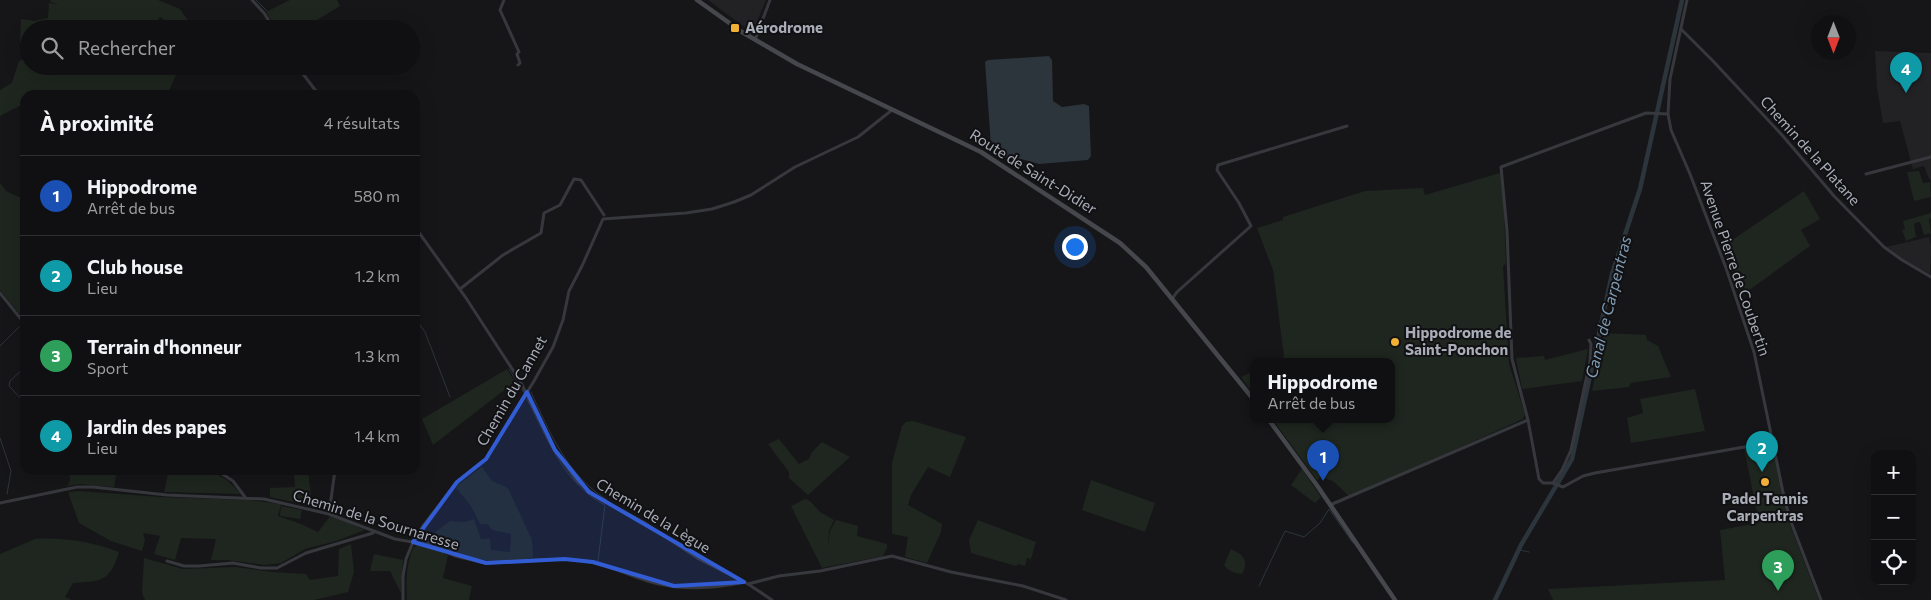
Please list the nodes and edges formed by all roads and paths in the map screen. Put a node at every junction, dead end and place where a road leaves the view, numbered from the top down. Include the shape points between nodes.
1 (252, 0) edge
2 (504, 0) edge
3 (697, 0) edge
4 (770, 0) edge
5 (1687, 0) edge
6 (268, 20) edge
7 (758, 28) junction
8 (1680, 28) junction
9 (742, 32) junction
10 (754, 40) junction
11 (518, 65) dead end
12 (304, 75) edge
13 (315, 90) edge
14 (892, 110) junction
15 (1668, 114) junction
16 (1347, 126) dead end
17 (1931, 157) edge
18 (1866, 174) dead end
19 (604, 215) dead end
20 (420, 234) edge
21 (1931, 277) edge
22 (460, 289) junction
23 (0, 293) edge
24 (1172, 299) junction
25 (20, 318) edge
26 (1589, 340) dead end
27 (527, 392) junction
28 (1250, 395) edge
29 (1528, 420) junction
30 (1271, 423) edge
31 (1773, 442) junction
32 (224, 475) edge
33 (334, 475) edge
34 (1554, 483) junction
35 (246, 497) junction
36 (0, 503) edge
37 (1330, 505) junction
38 (329, 514) junction
39 (375, 532) junction
40 (413, 542) junction
41 (167, 561) dead end
42 (744, 582) junction
43 (748, 584) junction
44 (403, 600) edge
45 (772, 600) edge
46 (1066, 600) edge
47 (1395, 600) edge
48 (1821, 600) edge

1 - 6 street
2 - 11 street via 500,10 519,52
3 - 9 main road, Route de Saint-Didier
4 - 7 street
5 - 8 street, Avenue Pierre de Coubertin
7 - 9 street
7 - 10 street
8 - 15 street, Avenue Pierre de Coubertin via 1670,79
8 - 21 street, Chemin de la Platane via 1884,247
9 - 10 main road, Route de Saint-Didier
10 - 14 main road, Route de Saint-Didier
12 - 13 street
14 - 24 main road, Route de Saint-Didier via 981,152 1101,230 1138,258
14 - 27 street, Chemin du Cannet via 858,137 795,167 734,202 686,213 603,219 569,292 553,346
15 - 29 street via 1646,113 1501,167 1512,359
15 - 31 street, Avenue Pierre de Coubertin via 1673,138 1726,268 1754,352
16 - 24 street via 1218,165 1217,170 1251,226
17 - 18 street
19 - 22 street via 586,185 574,179 560,205 544,213 541,233 503,255
20 - 22 street, Chemin de la Lègue
22 - 27 street, Chemin de la Lègue
23 - 25 street
24 - 28 main road, Route de Saint-Didier
26 - 34 street via 1590,361 1571,450
27 - 40 street, Chemin du Cannet via 486,459 457,482
27 - 42 street, Chemin de la Lègue via 555,450 589,492 645,523 699,559
29 - 34 street via 1539,481
29 - 37 street
30 - 37 main road
31 - 34 street via 1594,473 1560,486
31 - 48 street, Avenue Pierre de Coubertin via 1791,522
32 - 35 street
33 - 38 street
35 - 36 street, Chemin de la Sournaresse via 167,495 77,487
35 - 38 street, Chemin de la Sournaresse
37 - 47 main road
38 - 39 street, Chemin de la Sournaresse
39 - 40 street, Chemin de la Sournaresse
39 - 41 street via 306,553 277,568 233,563 184,566
40 - 42 street, Chemin de la Sournaresse via 486,563 565,559 592,562 674,586
40 - 44 street, Chemin du Cannet via 406,558
42 - 43 street, Chemin de la Lègue
43 - 45 street, Chemin de la Lègue
43 - 46 street via 892,556 1023,586

